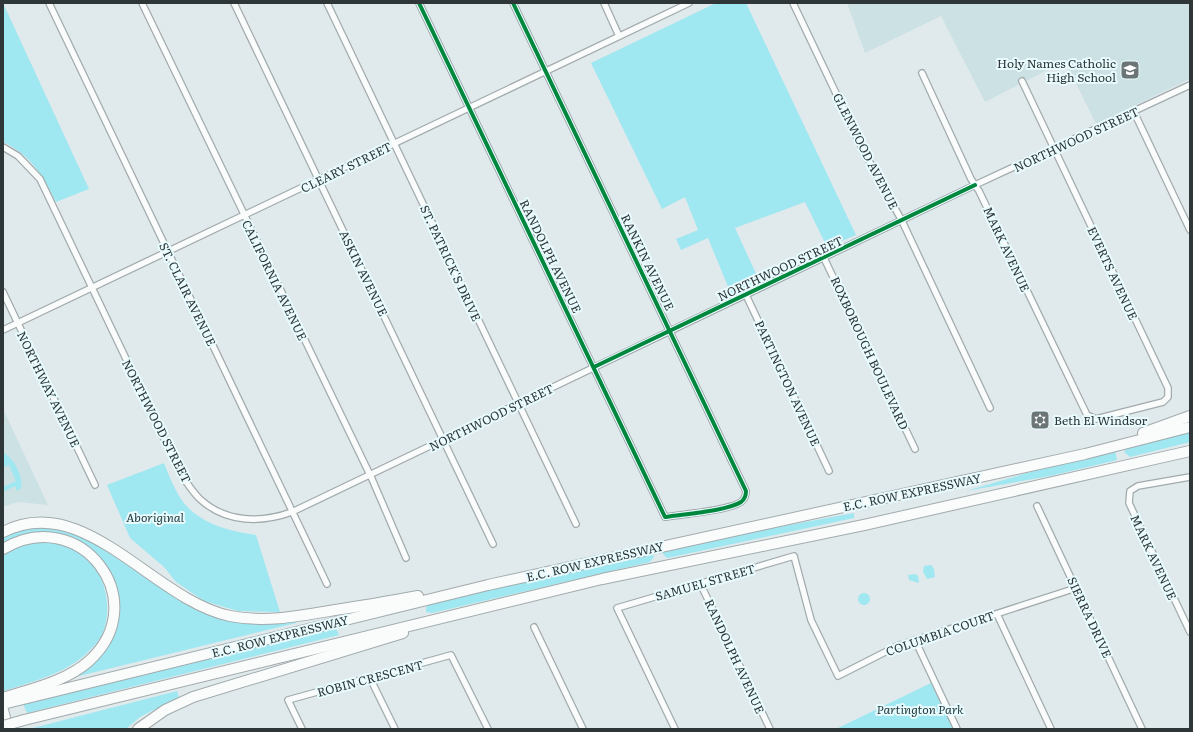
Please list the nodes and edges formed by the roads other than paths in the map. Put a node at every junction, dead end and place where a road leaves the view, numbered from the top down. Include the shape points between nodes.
1 (49, 3) edge
2 (142, 3) edge
3 (234, 3) edge
4 (327, 3) edge
5 (419, 3) edge
6 (513, 3) edge
7 (604, 3) edge
8 (688, 3) edge
9 (793, 3) edge
10 (619, 36) junction
11 (546, 71) junction
12 (922, 74) dead end
13 (1022, 81) dead end
14 (1190, 85) edge
15 (468, 108) junction
16 (1134, 112) junction
17 (394, 143) junction
18 (3, 147) edge
19 (1055, 149) junction
20 (319, 179) junction
21 (975, 185) junction
22 (244, 215) junction
23 (902, 221) junction
24 (1190, 230) edge
25 (168, 251) junction
26 (824, 258) junction
27 (92, 288) junction
28 (3, 292) edge
29 (746, 295) junction
30 (18, 323) junction
31 (3, 330) edge
32 (670, 331) junction
33 (594, 367) junction
34 (518, 404) junction
35 (990, 408) dead end
36 (1190, 416) edge
37 (1096, 419) joint
38 (1190, 427) edge
39 (443, 439) junction
40 (915, 449) dead end
41 (1190, 451) edge
42 (1085, 454) junction
43 (1190, 456) edge
44 (1146, 462) junction
45 (829, 471) dead end
46 (368, 475) junction
47 (1190, 477) edge
48 (95, 485) dead end
49 (1036, 506) dead end
50 (292, 512) junction
51 (665, 517) joint
52 (576, 524) dead end
53 (3, 532) edge
54 (493, 544) dead end
55 (3, 549) edge
56 (794, 556) joint
57 (406, 558) dead end
58 (700, 583) junction
59 (327, 584) dead end
60 (488, 585) junction
61 (1076, 588) junction
62 (467, 610) junction
63 (997, 614) junction
64 (534, 627) dead end
65 (1190, 632) edge
66 (915, 640) junction
67 (370, 678) junction
68 (3, 698) edge
69 (15, 698) junction
70 (3, 704) edge
71 (3, 710) edge
72 (3, 721) edge
73 (3, 726) edge
74 (7, 729) edge
75 (138, 729) edge
76 (302, 729) edge
77 (395, 729) edge
78 (488, 729) edge
79 (583, 729) edge
80 (675, 729) edge
81 (770, 729) edge
82 (957, 729) edge
83 (1051, 729) edge
84 (1142, 729) edge

1 - 25 street, ST. CLAIR AVENUE
2 - 22 street, CALIFORNIA AVENUE
3 - 20 street, ASKIN AVENUE
4 - 17 street, ST. PATRICK'S DRIVE
5 - 15 street, RANDOLPH AVENUE
6 - 11 street, RANKIN AVENUE
7 - 10 street
8 - 10 street, CLEARY STREET
9 - 23 street, GLENWOOD AVENUE via 863,150
10 - 11 street, CLEARY STREET
11 - 15 street, CLEARY STREET
11 - 32 street, RANKIN AVENUE
12 - 21 street, MARK AVENUE
13 - 19 street, EVERTS AVENUE
14 - 16 street, NORTHWOOD STREET
15 - 17 street, CLEARY STREET
15 - 33 street, RANDOLPH AVENUE
16 - 19 street, NORTHWOOD STREET
16 - 24 street
17 - 20 street, CLEARY STREET
17 - 34 street, ST. PATRICK'S DRIVE
18 - 27 street, NORTHWOOD STREET via 18,156 40,179
19 - 21 street, NORTHWOOD STREET
19 - 37 street, EVERTS AVENUE via 1168,388 1168,397 1163,402
20 - 22 street, CLEARY STREET
20 - 39 street, ASKIN AVENUE
21 - 23 street, NORTHWOOD STREET
21 - 37 street, MARK AVENUE via 1080,402 1087,415
22 - 25 street, CLEARY STREET
22 - 46 street, CALIFORNIA AVENUE
23 - 26 street, NORTHWOOD STREET
23 - 35 street, GLENWOOD AVENUE
25 - 27 street, CLEARY STREET
25 - 50 street, ST. CLAIR AVENUE
26 - 29 street, NORTHWOOD STREET
26 - 40 street, ROXBOROUGH BOULEVARD
27 - 30 street, CLEARY STREET
27 - 50 street, NORTHWOOD STREET via 183,478 200,499 221,512 243,519 261,520
28 - 30 street, NORTHWAY AVENUE
29 - 32 street, NORTHWOOD STREET
29 - 45 street, PARTINGTON AVENUE
30 - 31 street, CLEARY STREET
30 - 48 street, NORTHWAY AVENUE
32 - 33 street, NORTHWOOD STREET
32 - 51 street, RANKIN AVENUE via 746,491 746,497 743,502 732,506
33 - 34 street, NORTHWOOD STREET
33 - 51 street, RANDOLPH AVENUE
34 - 39 street, NORTHWOOD STREET
34 - 52 street, ST. PATRICK'S DRIVE
36 - 42 highway
38 - 42 highway, E.C. ROW EXPRESSWAY
39 - 46 street, NORTHWOOD STREET
39 - 54 street, ASKIN AVENUE
41 - 44 highway, E.C. ROW EXPRESSWAY
42 - 60 highway, E.C. ROW EXPRESSWAY
43 - 44 highway
44 - 62 highway, E.C. ROW EXPRESSWAY
46 - 50 street, NORTHWOOD STREET
46 - 57 street, CALIFORNIA AVENUE
47 - 65 street, MARK AVENUE via 1138,486 1130,491 1129,503
49 - 61 street, SIERRA DRIVE
50 - 59 street, ST. CLAIR AVENUE
53 - 60 highway via 35,522 67,525 90,536 194,604 217,613 244,618 293,617
55 - 69 highway via 21,540 40,537 59,538 78,545 101,566 111,585 114,604 108,637 88,662 65,676
56 - 58 street, SAMUEL STREET
56 - 66 street, COLUMBIA COURT via 811,620 838,676 885,651
58 - 80 street, SAMUEL STREET via 617,608
58 - 81 street, RANDOLPH AVENUE
60 - 69 highway, E.C. ROW EXPRESSWAY
61 - 63 street, COLUMBIA COURT
61 - 84 street, SIERRA DRIVE
62 - 73 highway, E.C. ROW EXPRESSWAY, bridge
62 - 75 highway via 424,627 193,697 165,710
63 - 66 street, COLUMBIA COURT
63 - 83 street
64 - 79 street
66 - 82 street
67 - 76 street, ROBIN CRESCENT via 288,700
67 - 77 street
67 - 78 street, ROBIN CRESCENT via 451,655
68 - 69 highway
69 - 70 highway, E.C. ROW EXPRESSWAY
71 - 74 highway
72 - 74 highway

